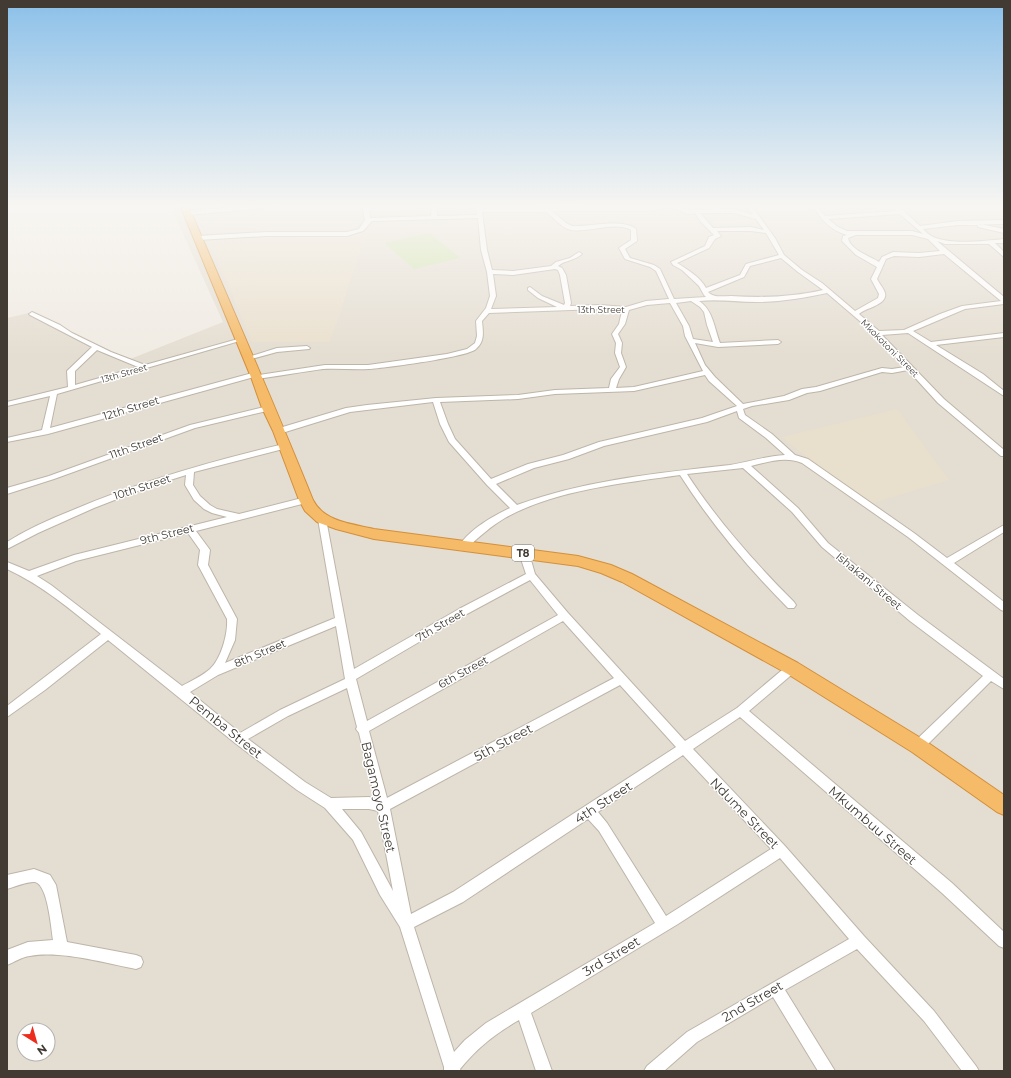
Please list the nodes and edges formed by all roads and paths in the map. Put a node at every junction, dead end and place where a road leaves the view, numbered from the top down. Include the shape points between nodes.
1 (205, 255) edge
2 (485, 255) edge
3 (577, 255) edge
4 (625, 255) edge
5 (689, 255) edge
6 (861, 255) edge
7 (890, 255) edge
8 (950, 255) edge
9 (782, 256) joint
10 (880, 266) junction
11 (555, 267) junction
12 (490, 272) junction
13 (530, 289) dead end
14 (704, 291) junction
15 (827, 291) junction
16 (713, 298) junction
17 (673, 300) junction
18 (693, 300) junction
19 (1004, 301) edge
20 (567, 308) junction
21 (626, 309) junction
22 (487, 311) junction
23 (32, 314) dead end
24 (855, 314) junction
25 (909, 331) junction
26 (877, 334) junction
27 (1004, 335) edge
28 (240, 340) junction
29 (692, 341) junction
30 (778, 342) dead end
31 (932, 344) junction
32 (718, 345) junction
33 (97, 346) junction
34 (307, 348) dead end
35 (248, 358) junction
36 (144, 367) junction
37 (909, 368) junction
38 (707, 372) junction
39 (256, 375) junction
40 (72, 388) junction
41 (612, 390) junction
42 (54, 393) junction
43 (1004, 394) edge
44 (436, 400) junction
45 (7, 404) edge
46 (740, 407) junction
47 (268, 408) junction
48 (279, 431) junction
49 (45, 432) junction
50 (7, 440) edge
51 (1004, 443) edge
52 (284, 446) junction
53 (995, 448) junction
54 (1004, 454) edge
55 (792, 457) junction
56 (745, 465) junction
57 (190, 471) junction
58 (682, 472) junction
59 (490, 483) junction
60 (7, 491) edge
61 (306, 500) junction
62 (516, 509) junction
63 (238, 516) junction
64 (322, 519) junction
65 (1004, 528) edge
66 (190, 529) junction
67 (7, 546) edge
68 (464, 546) junction
69 (524, 553) junction
70 (947, 563) junction
71 (7, 565) edge
72 (531, 574) junction
73 (30, 575) junction
74 (791, 605) dead end
75 (1004, 607) edge
76 (564, 616) junction
77 (340, 620) junction
78 (108, 634) junction
79 (792, 668) junction
80 (214, 672) junction
81 (991, 675) junction
82 (351, 679) junction
83 (622, 679) junction
84 (1004, 685) edge
85 (182, 692) junction
86 (741, 711) junction
87 (7, 712) edge
88 (362, 729) junction
89 (239, 739) junction
90 (918, 746) junction
91 (684, 748) junction
92 (329, 804) junction
93 (383, 806) junction
94 (1004, 806) edge
95 (589, 811) junction
96 (781, 850) junction
97 (7, 882) edge
98 (406, 924) junction
99 (664, 925) junction
100 (859, 941) junction
101 (1004, 941) edge
102 (61, 948) junction
103 (7, 958) edge
104 (136, 962) dead end
105 (774, 988) junction
106 (522, 1009) junction
107 (452, 1069) edge
108 (544, 1071) edge
109 (652, 1071) edge
110 (827, 1071) edge
111 (971, 1071) edge

1 - 28 highway, T8
2 - 12 street, 12th Street
3 - 11 street via 558,263
4 - 17 street via 632,261 658,270
5 - 14 street via 674,262 697,280
6 - 10 street
7 - 10 street via 884,258
8 - 19 street
9 - 14 street via 748,266 742,276
9 - 15 street, Mkokotoni Street
10 - 24 street via 874,280 882,299
11 - 12 street via 513,273
11 - 20 street via 562,275
12 - 22 street, 12th Street via 493,296
13 - 20 street via 540,297
14 - 16 street
15 - 16 street, 13th Street via 801,297 757,300
15 - 24 street, Mkokotoni Street
16 - 18 street, 13th Street
17 - 18 street, 13th Street
17 - 21 street, 13th Street via 643,303
17 - 29 street
18 - 32 street via 707,312
19 - 25 street via 964,307
20 - 21 street, 13th Street
20 - 22 street, 13th Street
21 - 41 street via 622,324 615,334 623,367
22 - 39 street, 12th Street via 479,322 478,343 469,351 368,367 325,367
23 - 33 street
24 - 26 street, Mkokotoni Street
25 - 26 street
25 - 31 street
26 - 37 street, Mkokotoni Street
27 - 31 street
28 - 35 highway, T8
28 - 36 street, 13th Street
29 - 32 street
29 - 38 street
30 - 32 street
31 - 43 street
33 - 36 street
33 - 40 street via 71,371
34 - 35 street via 282,350
35 - 39 highway, T8
36 - 40 street, 13th Street
37 - 46 street via 882,370 786,398
37 - 53 street, Mkokotoni Street via 941,401
38 - 41 street via 646,387
38 - 46 street
39 - 47 highway, T8
39 - 49 street, 12th Street via 186,391
40 - 42 street, 13th Street
41 - 44 street
42 - 45 street, 13th Street
42 - 49 street
44 - 48 street via 349,410
44 - 59 street via 452,440
46 - 55 street via 742,416
46 - 59 street via 704,420 602,444 531,466
47 - 48 highway, T8
47 - 60 street, 11th Street via 182,430
48 - 52 highway, T8
49 - 50 street, 12th Street
51 - 53 street
52 - 57 street, 10th Street
52 - 61 highway, T8
53 - 54 street, Mkokotoni Street
55 - 56 street
55 - 70 street via 805,461
56 - 58 street
56 - 81 street, Ishakani Street via 795,510 825,545 914,618
57 - 63 street via 189,485 197,498 215,511
57 - 67 street, 10th Street via 91,505
58 - 62 street via 582,489
58 - 74 street via 700,500 769,583
59 - 62 street
61 - 63 street, 9th Street
61 - 64 highway, T8 via 310,508
62 - 68 street via 494,520
63 - 66 street, 9th Street
64 - 68 highway, T8 via 374,534
64 - 77 street, Bagamoyo Street
65 - 70 street
66 - 73 street, 9th Street via 74,558
66 - 80 street via 205,550 203,565 232,619 234,628 225,654
68 - 69 highway, T8
69 - 72 street, Ndume Street
69 - 79 highway, T8 via 606,568
70 - 75 street
71 - 73 street, Pemba Street
72 - 76 street, Ndume Street
72 - 82 street, 7th Street
73 - 78 street, Pemba Street
76 - 83 street, Ndume Street
76 - 88 street, 6th Street
77 - 80 street, 8th Street
77 - 82 street, Bagamoyo Street
78 - 85 street, Pemba Street
78 - 87 street
79 - 86 street, 4th Street
79 - 90 highway, T8
80 - 85 street, 8th Street
81 - 84 street, Ishakani Street
81 - 90 street
82 - 88 street, Bagamoyo Street
82 - 89 street, 7th Street
83 - 91 street, Ndume Street
83 - 93 street, 5th Street
85 - 89 street, Pemba Street
86 - 91 street, 4th Street
86 - 101 street, Mkumbuu Street via 947,888
88 - 93 street, Bagamoyo Street
89 - 92 street, Pemba Street
90 - 94 highway, T8
91 - 95 street, 4th Street
91 - 96 street, Ndume Street
92 - 93 street via 369,803
92 - 98 street, Pemba Street via 357,836
93 - 98 street, Bagamoyo Street
95 - 98 street, 4th Street via 458,897
95 - 99 street via 603,827
96 - 99 street, 3rd Street
96 - 100 street, Ndume Street
97 - 102 street via 34,875 46,880 51,890
98 - 107 street, Bagamoyo Street
99 - 106 street, 3rd Street
100 - 105 street, 2nd Street
100 - 111 street, Ndume Street via 929,1016
102 - 103 street via 29,948
102 - 104 street
105 - 109 street, 2nd Street via 692,1037
105 - 110 street
106 - 107 street, 3rd Street via 491,1028 470,1045
106 - 108 street

